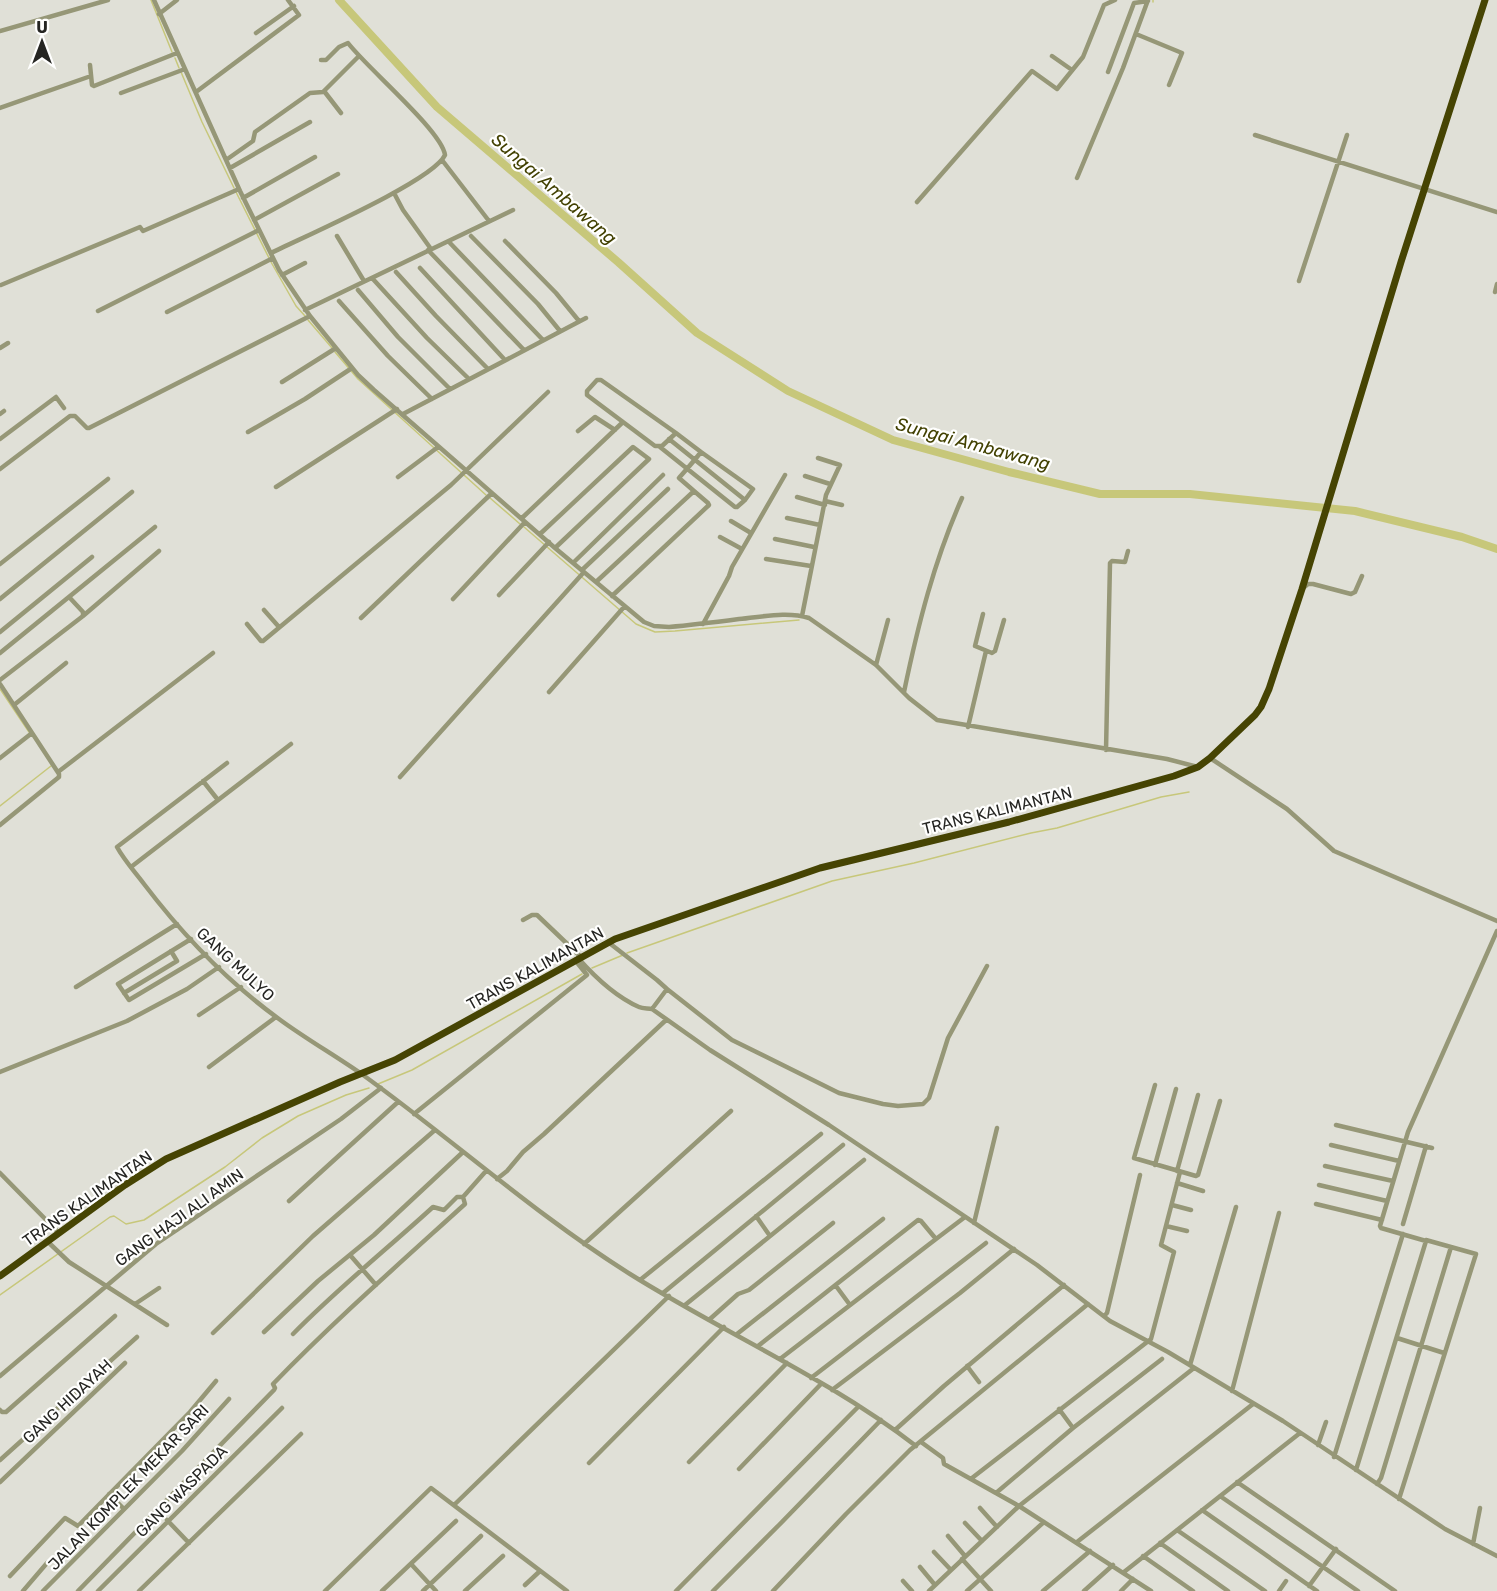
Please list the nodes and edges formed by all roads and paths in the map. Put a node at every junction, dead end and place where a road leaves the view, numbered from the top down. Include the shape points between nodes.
1 (108, 0) edge
2 (154, 0) edge
3 (177, 0) edge
4 (288, 0) edge
5 (1115, 0) edge
6 (1485, 0) edge
7 (1148, 1) edge
8 (294, 6) junction
9 (159, 14) junction
10 (0, 31) edge
11 (256, 33) dead end
12 (1136, 34) junction
13 (177, 53) junction
14 (1052, 56) dead end
15 (358, 57) junction
16 (321, 60) dead end
17 (90, 65) dead end
18 (185, 69) junction
19 (1072, 70) junction
20 (1108, 72) dead end
21 (91, 76) junction
22 (1169, 86) dead end
23 (324, 91) junction
24 (196, 92) junction
25 (121, 93) dead end
26 (0, 108) edge
27 (341, 113) dead end
28 (310, 122) dead end
29 (1255, 135) dead end
30 (1347, 135) dead end
31 (315, 157) dead end
32 (226, 160) junction
33 (442, 160) junction
34 (1339, 161) junction
35 (230, 168) junction
36 (338, 174) dead end
37 (1077, 178) dead end
38 (239, 189) junction
39 (1425, 189) junction
40 (394, 193) junction
41 (243, 198) junction
42 (918, 202) dead end
43 (513, 210) dead end
44 (1497, 212) edge
45 (254, 220) junction
46 (489, 221) junction
47 (259, 230) junction
48 (337, 236) dead end
49 (471, 236) dead end
50 (505, 241) dead end
51 (450, 243) dead end
52 (430, 250) junction
53 (272, 256) junction
54 (305, 263) dead end
55 (420, 268) dead end
56 (396, 272) dead end
57 (282, 276) junction
58 (372, 278) junction
59 (364, 281) junction
60 (1299, 281) dead end
61 (1497, 284) edge
62 (1, 285) edge
63 (358, 290) dead end
64 (1495, 292) dead end
65 (339, 300) dead end
66 (305, 309) junction
67 (98, 311) dead end
68 (167, 312) dead end
69 (309, 316) junction
70 (586, 318) dead end
71 (579, 321) junction
72 (560, 331) junction
73 (543, 340) junction
74 (8, 343) dead end
75 (0, 348) edge
76 (336, 348) junction
77 (524, 350) junction
78 (505, 360) junction
79 (352, 368) junction
80 (488, 369) junction
81 (469, 379) junction
82 (282, 382) dead end
83 (450, 389) junction
84 (548, 392) dead end
85 (432, 399) junction
86 (64, 408) dead end
87 (397, 409) junction
88 (403, 414) junction
89 (622, 422) junction
90 (615, 430) junction
91 (578, 431) dead end
92 (248, 432) dead end
93 (676, 433) junction
94 (0, 439) edge
95 (669, 439) junction
96 (438, 447) junction
97 (660, 447) junction
98 (701, 452) junction
99 (818, 458) dead end
100 (694, 460) junction
101 (0, 469) edge
102 (686, 470) junction
103 (464, 473) junction
104 (663, 475) dead end
105 (785, 475) dead end
106 (805, 476) dead end
107 (398, 477) dead end
108 (108, 479) dead end
109 (830, 484) junction
110 (276, 487) dead end
111 (668, 489) dead end
112 (694, 491) junction
113 (132, 492) dead end
114 (490, 495) junction
115 (797, 497) dead end
116 (962, 498) dead end
117 (745, 500) junction
118 (825, 503) junction
119 (842, 505) dead end
120 (787, 518) dead end
121 (731, 521) dead end
122 (523, 522) junction
123 (820, 525) junction
124 (155, 527) dead end
125 (751, 533) junction
126 (540, 534) junction
127 (720, 537) dead end
128 (775, 539) dead end
129 (546, 545) junction
130 (814, 547) junction
131 (555, 548) junction
132 (742, 549) junction
133 (1128, 550) dead end
134 (159, 551) dead end
135 (92, 557) dead end
136 (766, 559) dead end
137 (573, 563) junction
138 (0, 564) edge
139 (811, 566) junction
140 (583, 572) junction
141 (1362, 576) dead end
142 (596, 582) junction
143 (1302, 589) junction
144 (499, 595) dead end
145 (612, 596) junction
146 (70, 598) junction
147 (453, 598) dead end
148 (0, 599) edge
149 (264, 610) dead end
150 (621, 610) junction
151 (983, 614) dead end
152 (83, 616) junction
153 (802, 616) junction
154 (361, 618) dead end
155 (888, 620) dead end
156 (1004, 621) dead end
157 (247, 624) dead end
158 (703, 624) junction
159 (279, 627) junction
160 (0, 632) edge
161 (986, 651) junction
162 (0, 653) edge
163 (213, 653) dead end
164 (66, 663) dead end
165 (876, 664) junction
166 (0, 682) edge
167 (549, 692) dead end
168 (904, 693) junction
169 (14, 705) junction
170 (968, 727) junction
171 (32, 733) junction
172 (291, 744) dead end
173 (1106, 750) junction
174 (0, 758) edge
175 (1210, 758) junction
176 (227, 763) dead end
177 (1198, 767) junction
178 (58, 772) junction
179 (400, 777) dead end
180 (203, 781) junction
181 (218, 800) junction
182 (0, 825) edge
183 (131, 867) junction
184 (523, 920) dead end
185 (1497, 921) edge
186 (177, 924) junction
187 (1497, 931) edge
188 (191, 939) junction
189 (608, 942) junction
190 (171, 951) junction
191 (206, 954) junction
192 (578, 958) junction
193 (987, 966) dead end
194 (219, 967) junction
195 (587, 971) junction
196 (76, 987) dead end
197 (241, 987) junction
198 (667, 989) junction
199 (124, 993) junction
200 (652, 1009) junction
201 (199, 1015) dead end
202 (276, 1017) junction
203 (666, 1020) junction
204 (209, 1067) dead end
205 (0, 1072) edge
206 (361, 1074) junction
207 (1155, 1085) dead end
208 (378, 1086) junction
209 (1176, 1089) dead end
210 (1198, 1095) dead end
211 (1220, 1101) dead end
212 (398, 1102) junction
213 (731, 1111) dead end
214 (414, 1114) junction
215 (1336, 1125) dead end
216 (997, 1128) dead end
217 (435, 1130) junction
218 (821, 1134) dead end
219 (1405, 1141) junction
220 (843, 1145) dead end
221 (1331, 1145) dead end
222 (1426, 1146) junction
223 (1432, 1148) dead end
224 (463, 1152) junction
225 (864, 1160) dead end
226 (1399, 1161) junction
227 (1155, 1164) junction
228 (1324, 1166) dead end
229 (486, 1171) junction
230 (1178, 1171) junction
231 (0, 1173) edge
232 (1140, 1175) dead end
233 (497, 1179) junction
234 (1393, 1181) junction
235 (1177, 1184) junction
236 (1320, 1185) dead end
237 (1203, 1191) dead end
238 (463, 1197) junction
239 (289, 1201) dead end
240 (1387, 1201) junction
241 (1316, 1204) dead end
242 (1172, 1205) junction
243 (1236, 1207) dead end
244 (1191, 1210) dead end
245 (1278, 1213) dead end
246 (756, 1215) junction
247 (965, 1217) junction
248 (883, 1219) dead end
249 (1382, 1220) junction
250 (832, 1223) dead end
251 (974, 1223) junction
252 (1403, 1224) dead end
253 (1166, 1226) junction
254 (1187, 1231) dead end
255 (59, 1233) junction
256 (1402, 1234) junction
257 (770, 1236) junction
258 (936, 1239) junction
259 (1426, 1240) junction
260 (47, 1241) junction
261 (986, 1243) dead end
262 (584, 1244) junction
263 (1451, 1247) junction
264 (1014, 1249) junction
265 (350, 1255) junction
266 (363, 1270) junction
267 (0, 1276) edge
268 (640, 1280) junction
269 (376, 1284) junction
270 (1064, 1285) junction
271 (106, 1286) junction
272 (836, 1286) junction
273 (159, 1288) dead end
274 (663, 1293) junction
275 (669, 1296) junction
276 (135, 1304) junction
277 (1088, 1304) junction
278 (685, 1305) junction
279 (850, 1305) junction
280 (115, 1316) dead end
281 (1104, 1316) junction
282 (710, 1319) junction
283 (166, 1324) dead end
284 (724, 1327) junction
285 (264, 1332) dead end
286 (213, 1333) dead end
287 (293, 1334) dead end
288 (737, 1334) junction
289 (137, 1336) dead end
290 (1397, 1338) junction
291 (1147, 1342) junction
292 (758, 1346) junction
293 (1421, 1346) junction
294 (1444, 1353) junction
295 (780, 1359) junction
296 (1162, 1359) dead end
297 (125, 1363) dead end
298 (787, 1364) junction
299 (967, 1366) junction
300 (1192, 1366) junction
301 (0, 1376) edge
302 (811, 1378) junction
303 (216, 1381) dead end
304 (979, 1382) dead end
305 (821, 1384) junction
306 (832, 1390) junction
307 (1232, 1391) junction
308 (229, 1399) dead end
309 (1253, 1404) junction
310 (859, 1406) junction
311 (282, 1408) dead end
312 (1059, 1408) junction
313 (0, 1410) edge
314 (881, 1420) junction
315 (1326, 1422) dead end
316 (1073, 1428) junction
317 (896, 1430) junction
318 (1300, 1433) junction
319 (301, 1434) dead end
320 (918, 1444) junction
321 (1318, 1445) junction
322 (1334, 1457) junction
323 (0, 1460) edge
324 (689, 1462) dead end
325 (589, 1463) dead end
326 (739, 1469) dead end
327 (1356, 1470) junction
328 (972, 1479) junction
329 (0, 1482) edge
330 (1237, 1482) junction
331 (1377, 1484) junction
332 (996, 1493) junction
333 (109, 1494) junction
334 (1220, 1496) junction
335 (1400, 1499) junction
336 (454, 1505) junction
337 (1019, 1506) junction
338 (980, 1508) dead end
339 (1480, 1508) dead end
340 (124, 1509) junction
341 (1202, 1510) junction
342 (167, 1520) junction
343 (456, 1521) dead end
344 (1044, 1522) junction
345 (965, 1523) dead end
346 (997, 1527) junction
347 (1177, 1530) junction
348 (481, 1536) dead end
349 (948, 1536) dead end
350 (982, 1541) junction
351 (1077, 1542) junction
352 (189, 1543) junction
353 (1160, 1543) junction
354 (1473, 1544) junction
355 (1336, 1550) junction
356 (1090, 1551) junction
357 (934, 1552) dead end
358 (503, 1556) dead end
359 (1143, 1556) junction
360 (1497, 1556) edge
361 (964, 1558) junction
362 (47, 1563) dead end
363 (411, 1564) junction
364 (1113, 1565) junction
365 (920, 1567) dead end
366 (1323, 1567) junction
367 (951, 1570) junction
368 (540, 1571) junction
369 (1124, 1572) junction
370 (10, 1576) dead end
371 (980, 1579) junction
372 (1133, 1579) junction
373 (903, 1581) dead end
374 (1286, 1581) dead end
375 (430, 1584) junction
376 (525, 1585) dead end
377 (935, 1585) junction
378 (1310, 1586) junction
379 (23, 1591) edge
380 (43, 1591) edge
381 (78, 1591) edge
382 (98, 1591) edge
383 (139, 1591) edge
384 (325, 1591) edge
385 (382, 1591) edge
386 (423, 1591) edge
387 (436, 1591) edge
388 (465, 1591) edge
389 (567, 1591) edge
390 (676, 1591) edge
391 (713, 1591) edge
392 (772, 1591) edge
393 (912, 1591) edge
394 (929, 1591) edge
395 (967, 1591) edge
396 (991, 1591) edge
397 (1043, 1591) edge
398 (1084, 1591) edge
399 (1121, 1591) edge
400 (1150, 1591) edge
401 (1193, 1591) edge
402 (1228, 1591) edge
403 (1265, 1591) edge
404 (1279, 1591) edge
405 (1317, 1591) edge
406 (1358, 1591) edge
407 (1395, 1591) edge

1 - 10 street
2 - 9 street
3 - 9 street
4 - 8 street
5 - 19 street via 1104,5 1083,57
6 - 39 highway, TRANS KALIMANTAN
7 - 12 street
7 - 20 street via 1134,3
8 - 11 street
8 - 24 street via 299,15
9 - 13 street
12 - 22 street via 1182,53
12 - 37 street
13 - 18 street
13 - 21 street via 94,86
14 - 19 street
15 - 16 street via 346,43
15 - 23 street
15 - 33 street via 429,126 444,148
17 - 21 street
18 - 24 street
18 - 25 street
19 - 42 street via 1057,89 1032,71
21 - 26 street
23 - 27 street
23 - 32 street via 310,93 255,132 253,141
24 - 32 street
28 - 35 street
29 - 34 street
30 - 34 street
31 - 41 street
32 - 35 street
33 - 40 street
33 - 46 street
34 - 39 street
34 - 60 street
35 - 38 street
36 - 45 street
38 - 41 street
38 - 62 street via 143,231 140,227
39 - 44 street
39 - 143 highway, TRANS KALIMANTAN
40 - 52 street
40 - 53 street
41 - 45 street
43 - 46 street
45 - 47 street
46 - 52 street
47 - 53 street
47 - 67 street
48 - 59 street
49 - 72 street
50 - 71 street
51 - 73 street
52 - 58 street
52 - 77 street
53 - 57 street
53 - 68 street
54 - 57 street
55 - 78 street
56 - 80 street
57 - 66 street
58 - 59 street
58 - 81 street
59 - 66 street
61 - 64 street
63 - 83 street
65 - 85 street
66 - 69 street
69 - 76 street
69 - 101 street via 89,428 70,416
70 - 71 street
71 - 72 street
72 - 73 street
73 - 77 street
74 - 75 street
76 - 79 street
76 - 82 street
77 - 78 street
78 - 80 street
79 - 87 street
79 - 92 street
80 - 81 street
81 - 83 street
83 - 85 street
84 - 103 street
85 - 88 street
86 - 94 street via 56,397
87 - 88 street
87 - 110 street
88 - 96 street
89 - 90 street
89 - 93 street via 587,395 597,380
89 - 97 street
90 - 91 street via 595,417
90 - 122 street
93 - 95 street
93 - 98 street
95 - 97 street
95 - 100 street
96 - 103 street
96 - 107 street
97 - 102 street
98 - 100 street
98 - 117 street via 751,487 753,490
99 - 109 street via 840,465
100 - 102 street
100 - 117 street
102 - 112 street via 679,478
102 - 117 street via 736,507
103 - 114 street
103 - 159 street
104 - 137 street
105 - 125 street
106 - 109 street
108 - 138 street
109 - 118 street
111 - 140 street
112 - 142 street
112 - 145 street via 709,505
113 - 148 street
114 - 122 street
114 - 154 street
115 - 118 street
116 - 168 street via 928,587
118 - 119 street
118 - 123 street
120 - 123 street
121 - 125 street
122 - 126 street
122 - 147 street
123 - 130 street
124 - 146 street
125 - 132 street
126 - 129 street
126 - 131 street via 633,447 649,459
127 - 132 street
128 - 130 street
129 - 131 street
129 - 144 street
130 - 139 street
131 - 137 street
132 - 158 street
133 - 173 street via 1125,562 1110,563
134 - 152 street
135 - 160 street
136 - 139 street
137 - 140 street
139 - 153 street
140 - 142 street
140 - 179 street
141 - 143 street via 1351,594 1313,584
142 - 145 street
143 - 175 highway, TRANS KALIMANTAN via 1261,707
145 - 150 street
146 - 152 street
146 - 162 street
149 - 159 street
150 - 158 street via 654,626
150 - 167 street
151 - 161 street via 975,646
152 - 166 street
153 - 158 street via 777,615
153 - 165 street
155 - 165 street
156 - 161 street via 995,651
157 - 159 street via 262,642
161 - 170 street
163 - 178 street
164 - 169 street
165 - 168 street
166 - 169 street
168 - 170 street via 937,720
169 - 171 street
170 - 173 street
171 - 174 street
171 - 178 street
172 - 181 street
173 - 177 street
175 - 177 highway, TRANS KALIMANTAN
175 - 185 street via 1287,809 1334,851
176 - 180 street
177 - 189 highway, TRANS KALIMANTAN via 1008,822 827,866
178 - 182 street via 59,777
180 - 181 street
180 - 183 street, GANG MULYO via 117,846
181 - 183 street
183 - 186 street, GANG MULYO
184 - 192 street via 537,915
186 - 188 street, GANG MULYO
186 - 196 street
187 - 219 street
188 - 190 street
188 - 191 street, GANG MULYO
189 - 192 highway, TRANS KALIMANTAN
189 - 198 street
190 - 199 street via 118,984
190 - 199 street via 177,961
191 - 194 street, GANG MULYO
191 - 199 street via 131,1000
192 - 195 street
192 - 206 highway, TRANS KALIMANTAN via 413,1051
193 - 198 street via 948,1038 929,1098 913,1106 883,1104 833,1089 732,1040
194 - 197 street, GANG MULYO
194 - 205 street via 127,1021
195 - 200 street via 630,1002
195 - 214 street
197 - 201 street
197 - 202 street, GANG MULYO
198 - 200 street
200 - 203 street
202 - 204 street
202 - 206 street, GANG MULYO
203 - 233 street
203 - 247 street
206 - 208 street, GANG MULYO
206 - 255 highway, TRANS KALIMANTAN via 175,1155 125,1185
207 - 227 street via 1134,1158
208 - 212 street, GANG MULYO
208 - 271 street, GANG HAJI ALI AMIN via 341,1119 156,1244
209 - 227 street
210 - 230 street
211 - 230 street via 1198,1175
212 - 214 street, GANG MULYO
212 - 239 street
213 - 262 street via 627,1201
214 - 217 street, GANG MULYO
215 - 219 street
216 - 251 street
217 - 224 street, GANG MULYO
217 - 286 street via 313,1236
218 - 268 street
219 - 222 street
219 - 226 street
220 - 246 street
221 - 226 street
222 - 223 street
222 - 252 street
224 - 229 street, GANG MULYO
224 - 265 street
225 - 257 street
226 - 234 street
227 - 230 street
228 - 234 street
229 - 233 street, GANG MULYO
229 - 238 street
230 - 235 street
231 - 255 street
232 - 281 street
233 - 262 street, GANG MULYO
234 - 240 street
235 - 237 street
235 - 242 street
236 - 240 street
238 - 266 street via 457,1197 444,1210 433,1207
238 - 269 street via 465,1204
240 - 249 street
241 - 249 street
242 - 244 street
242 - 253 street
243 - 300 street
245 - 307 street
246 - 257 street
246 - 274 street
247 - 251 street
247 - 258 street
248 - 288 street
249 - 256 street via 1381,1228
250 - 282 street
251 - 264 street
253 - 254 street
253 - 291 street via 1161,1245 1174,1252
255 - 260 highway, TRANS KALIMANTAN
256 - 259 street
256 - 322 street
257 - 278 street
258 - 272 street via 919,1220
258 - 279 street
259 - 263 street
259 - 290 street
260 - 267 highway, TRANS KALIMANTAN
260 - 271 street
261 - 302 street
262 - 268 street, GANG MULYO
263 - 293 street
263 - 294 street via 1476,1254
264 - 270 street
264 - 306 street
265 - 266 street
265 - 285 street
266 - 269 street
266 - 287 street
268 - 274 street, GANG MULYO
269 - 381 street via 273,1384 274,1390
270 - 277 street
270 - 299 street
271 - 276 street
271 - 301 street, GANG HAJI ALI AMIN
272 - 279 street
272 - 292 street
273 - 276 street
274 - 275 street, GANG MULYO
275 - 278 street, GANG MULYO
275 - 336 street
276 - 283 street
277 - 281 street
277 - 320 street
278 - 282 street, GANG MULYO
279 - 295 street
280 - 313 street via 6,1412
281 - 291 street
282 - 284 street, GANG MULYO
284 - 288 street, GANG MULYO
284 - 325 street
288 - 292 street, GANG MULYO
289 - 323 street
290 - 293 street
290 - 327 street
291 - 300 street
291 - 312 street
292 - 295 street, GANG MULYO
293 - 294 street
293 - 331 street
294 - 335 street
295 - 298 street, GANG MULYO
296 - 316 street
297 - 329 street, GANG HIDAYAH
298 - 302 street, GANG MULYO
298 - 324 street
299 - 304 street
299 - 317 street
300 - 307 street
300 - 337 street
302 - 305 street, GANG MULYO
303 - 333 street
305 - 306 street, GANG MULYO
305 - 326 street
306 - 310 street, GANG MULYO
307 - 309 street
308 - 340 street, JALAN KOMPLEK MEKAR SARI
309 - 318 street
309 - 351 street
310 - 314 street, GANG MULYO
310 - 390 street
311 - 342 street, GANG WASPADA
312 - 316 street
312 - 328 street
314 - 317 street, GANG MULYO
314 - 391 street
315 - 321 street
316 - 332 street
317 - 320 street, GANG MULYO
318 - 321 street
318 - 330 street
319 - 352 street
320 - 328 street, GANG MULYO
320 - 392 street
321 - 322 street
322 - 327 street
327 - 331 street
328 - 332 street, GANG MULYO
330 - 334 street
330 - 355 street
331 - 335 street
332 - 337 street, GANG MULYO
333 - 340 street
333 - 370 street via 78,1526 65,1518
334 - 341 street
334 - 366 street
335 - 354 street
336 - 368 street
336 - 384 street via 431,1488
337 - 344 street, GANG MULYO
337 - 346 street
338 - 346 street
339 - 354 street
340 - 380 street, JALAN KOMPLEK MEKAR SARI
341 - 347 street
341 - 378 street
342 - 352 street
342 - 382 street, GANG WASPADA
343 - 363 street
344 - 351 street, GANG MULYO
344 - 371 street
345 - 350 street
346 - 350 street
347 - 353 street
347 - 403 street
348 - 375 street
349 - 361 street
350 - 361 street
351 - 356 street, GANG MULYO
352 - 383 street
353 - 359 street
353 - 402 street
354 - 360 street
355 - 366 street
355 - 407 street
356 - 364 street, GANG MULYO
356 - 397 street
357 - 367 street
358 - 388 street
359 - 369 street
359 - 401 street
361 - 367 street
361 - 371 street
362 - 379 street
363 - 375 street
363 - 385 street
364 - 369 street, GANG MULYO
364 - 398 street
365 - 377 street
366 - 378 street
366 - 406 street
367 - 377 street
368 - 376 street
368 - 389 street
369 - 372 street, GANG MULYO
371 - 395 street
371 - 396 street
372 - 399 street
372 - 400 street, GANG MULYO
373 - 393 street
374 - 404 street
375 - 386 street
375 - 387 street
377 - 394 street
378 - 405 street

